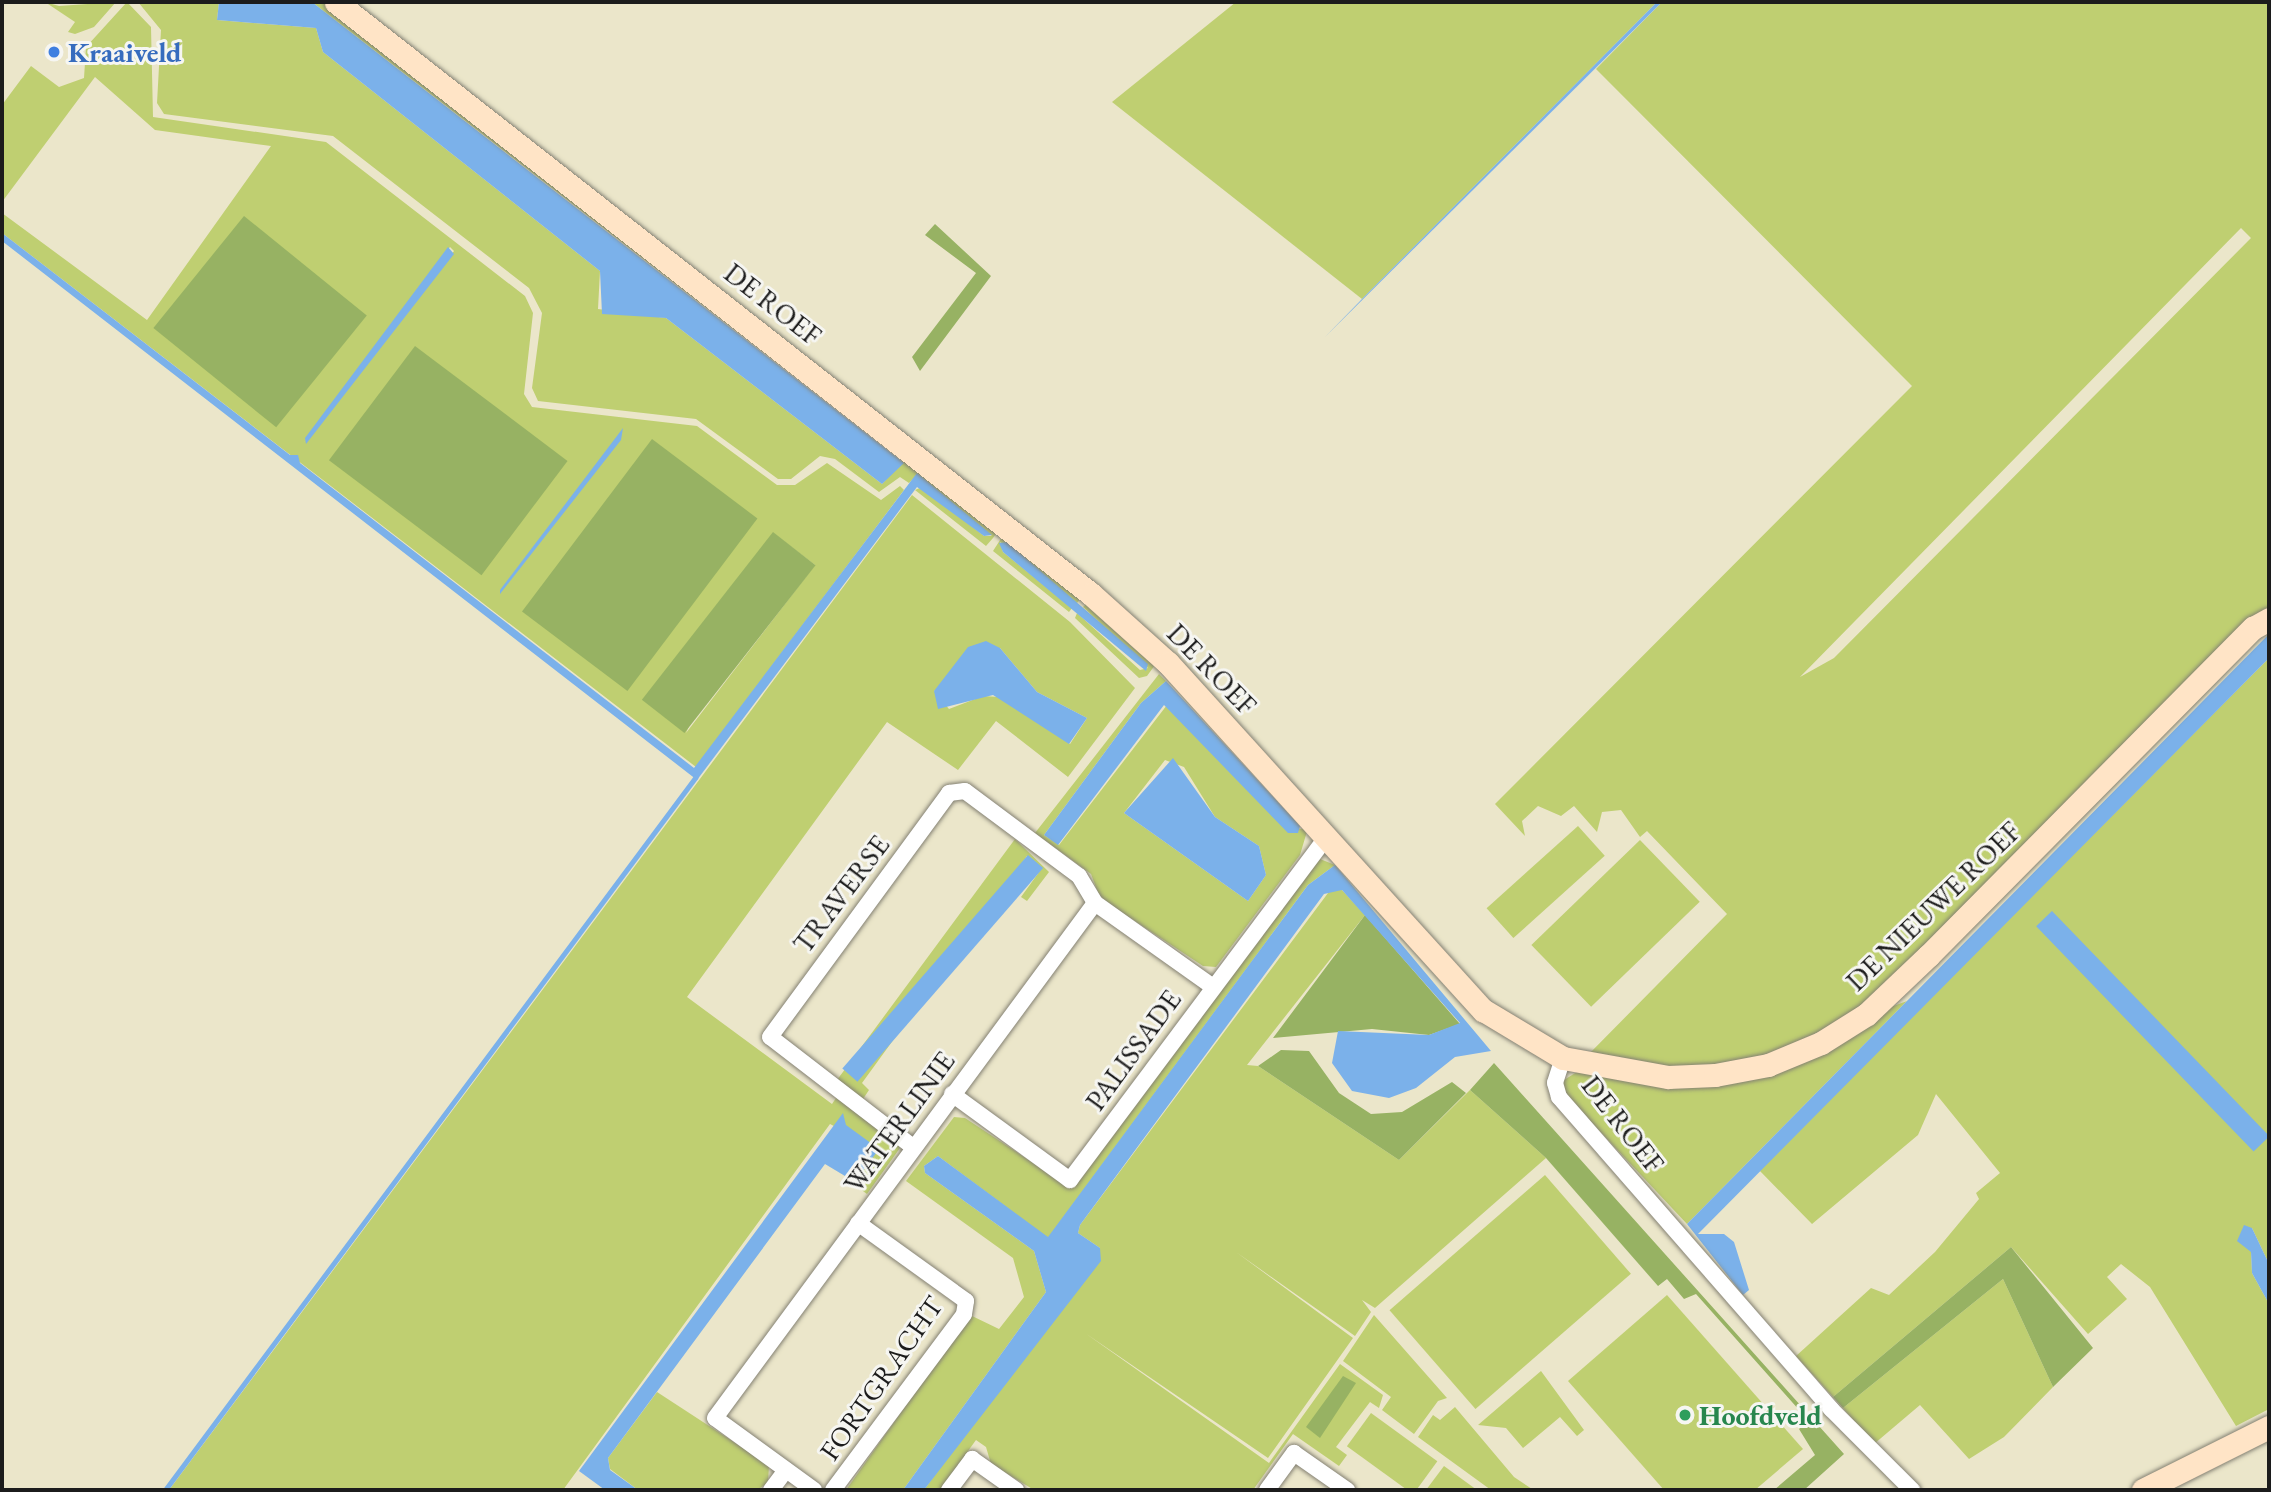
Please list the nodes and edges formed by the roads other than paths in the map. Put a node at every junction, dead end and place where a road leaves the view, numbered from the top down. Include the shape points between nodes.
1 (336, 2) edge
2 (2269, 619) edge
3 (1327, 835) junction
4 (1095, 903) junction
5 (1212, 986) junction
6 (1563, 1058) junction
7 (952, 1094) junction
8 (913, 1147) junction
9 (858, 1223) junction
10 (2269, 1427) edge
11 (786, 1470) junction
12 (771, 1490) edge
13 (814, 1490) edge
14 (833, 1490) edge
15 (949, 1490) edge
16 (1016, 1490) edge
17 (1267, 1490) edge
18 (1347, 1490) edge
19 (1912, 1490) edge
20 (2143, 1490) edge

1 - 3 street, DE ROEF via 1091,594 1168,663
2 - 6 street, DE NIEUWE ROEF via 1867,1014 1821,1043 1768,1065 1715,1075 1668,1077
3 - 5 street, PALISSADE
3 - 6 street, DE ROEF via 1483,1010
4 - 5 street
4 - 7 street, WATERLINIE
4 - 8 street, TRAVERSE via 1079,876 965,792 956,789 941,804 770,1037
5 - 7 street, PALISSADE via 1070,1180
6 - 19 street, DE ROEF via 1555,1083 1568,1107 1831,1409
7 - 8 street, WATERLINIE
8 - 9 street, WATERLINIE
9 - 11 street, WATERLINIE via 715,1418
9 - 14 street, FORTGRACHT via 965,1301 964,1314
10 - 20 street
11 - 12 street
11 - 13 street, WATERLINIE
15 - 16 street via 972,1458
17 - 18 street via 1294,1453

